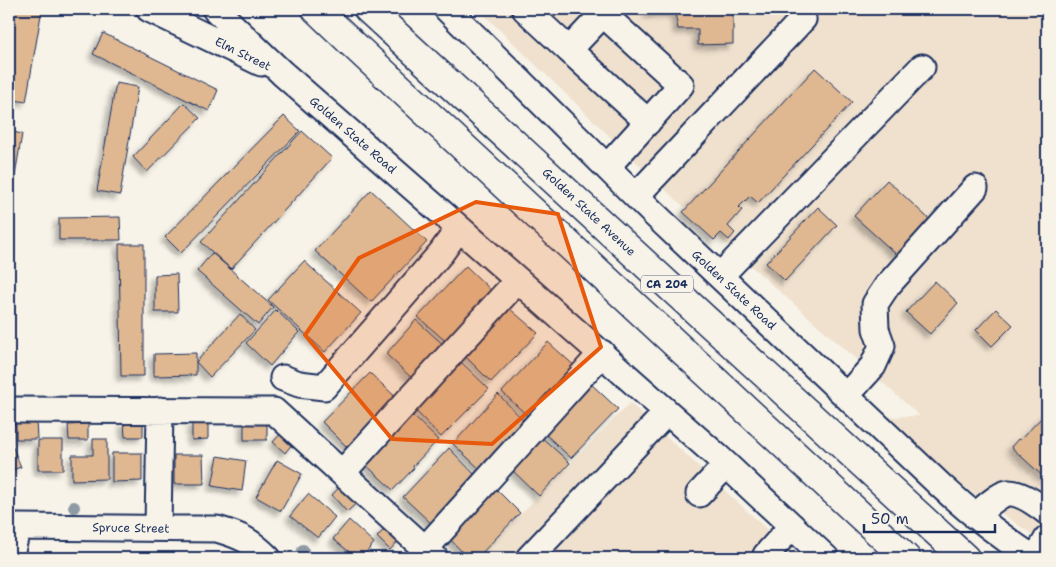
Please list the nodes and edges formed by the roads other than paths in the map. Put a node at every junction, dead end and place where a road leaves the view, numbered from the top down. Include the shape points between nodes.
1 (149, 9) edge
2 (215, 9) edge
3 (316, 9) edge
4 (368, 9) edge
5 (451, 10) edge
6 (528, 10) edge
7 (805, 12) edge
8 (569, 50) junction
9 (922, 68) dead end
10 (282, 73) junction
11 (648, 122) junction
12 (606, 167) junction
13 (975, 188) dead end
14 (636, 196) junction
15 (460, 228) junction
16 (720, 276) junction
17 (518, 280) junction
18 (602, 353) junction
19 (284, 378) dead end
20 (846, 396) junction
21 (9, 410) edge
22 (160, 410) junction
23 (667, 412) junction
24 (726, 465) junction
25 (342, 473) junction
26 (699, 494) dead end
27 (1047, 512) edge
28 (975, 516) junction
29 (792, 526) junction
30 (158, 528) junction
31 (1047, 539) edge
32 (430, 554) edge
33 (766, 555) dead end
34 (534, 556) edge
35 (10, 558) edge
36 (268, 558) edge
37 (826, 558) edge
38 (906, 558) edge
39 (965, 558) edge
40 (1035, 558) edge

1 - 10 street, Elm Street
2 - 10 street, Elm Street
3 - 38 highway, CA 204
4 - 39 highway, Golden State Avenue / CA 204
5 - 12 street, Golden State Road
6 - 8 street
7 - 14 street
8 - 11 street
8 - 11 street via 604,14 618,26 681,85
9 - 16 street
10 - 15 street, Golden State Road
11 - 12 street
12 - 14 street, Golden State Road
13 - 20 street via 887,286 875,304 876,330 882,346 873,366
14 - 16 street, Golden State Road
15 - 17 street, Golden State Road
15 - 19 street via 324,387 299,384
16 - 20 street, Golden State Road
17 - 18 street, Golden State Road
17 - 25 street
18 - 23 street, Golden State Road
18 - 32 street
20 - 28 street, Golden State Road
21 - 22 street
22 - 25 street via 274,411
22 - 30 street
23 - 24 street, Golden State Road
23 - 34 street
24 - 26 street
24 - 29 street, Golden State Road
25 - 32 street
27 - 28 street via 1022,496 1007,493
28 - 40 street, Golden State Road
29 - 33 street
29 - 37 street, Golden State Road
30 - 35 street, Spruce Street via 18,527
30 - 36 street, Spruce Street via 217,529 237,534
31 - 40 street

